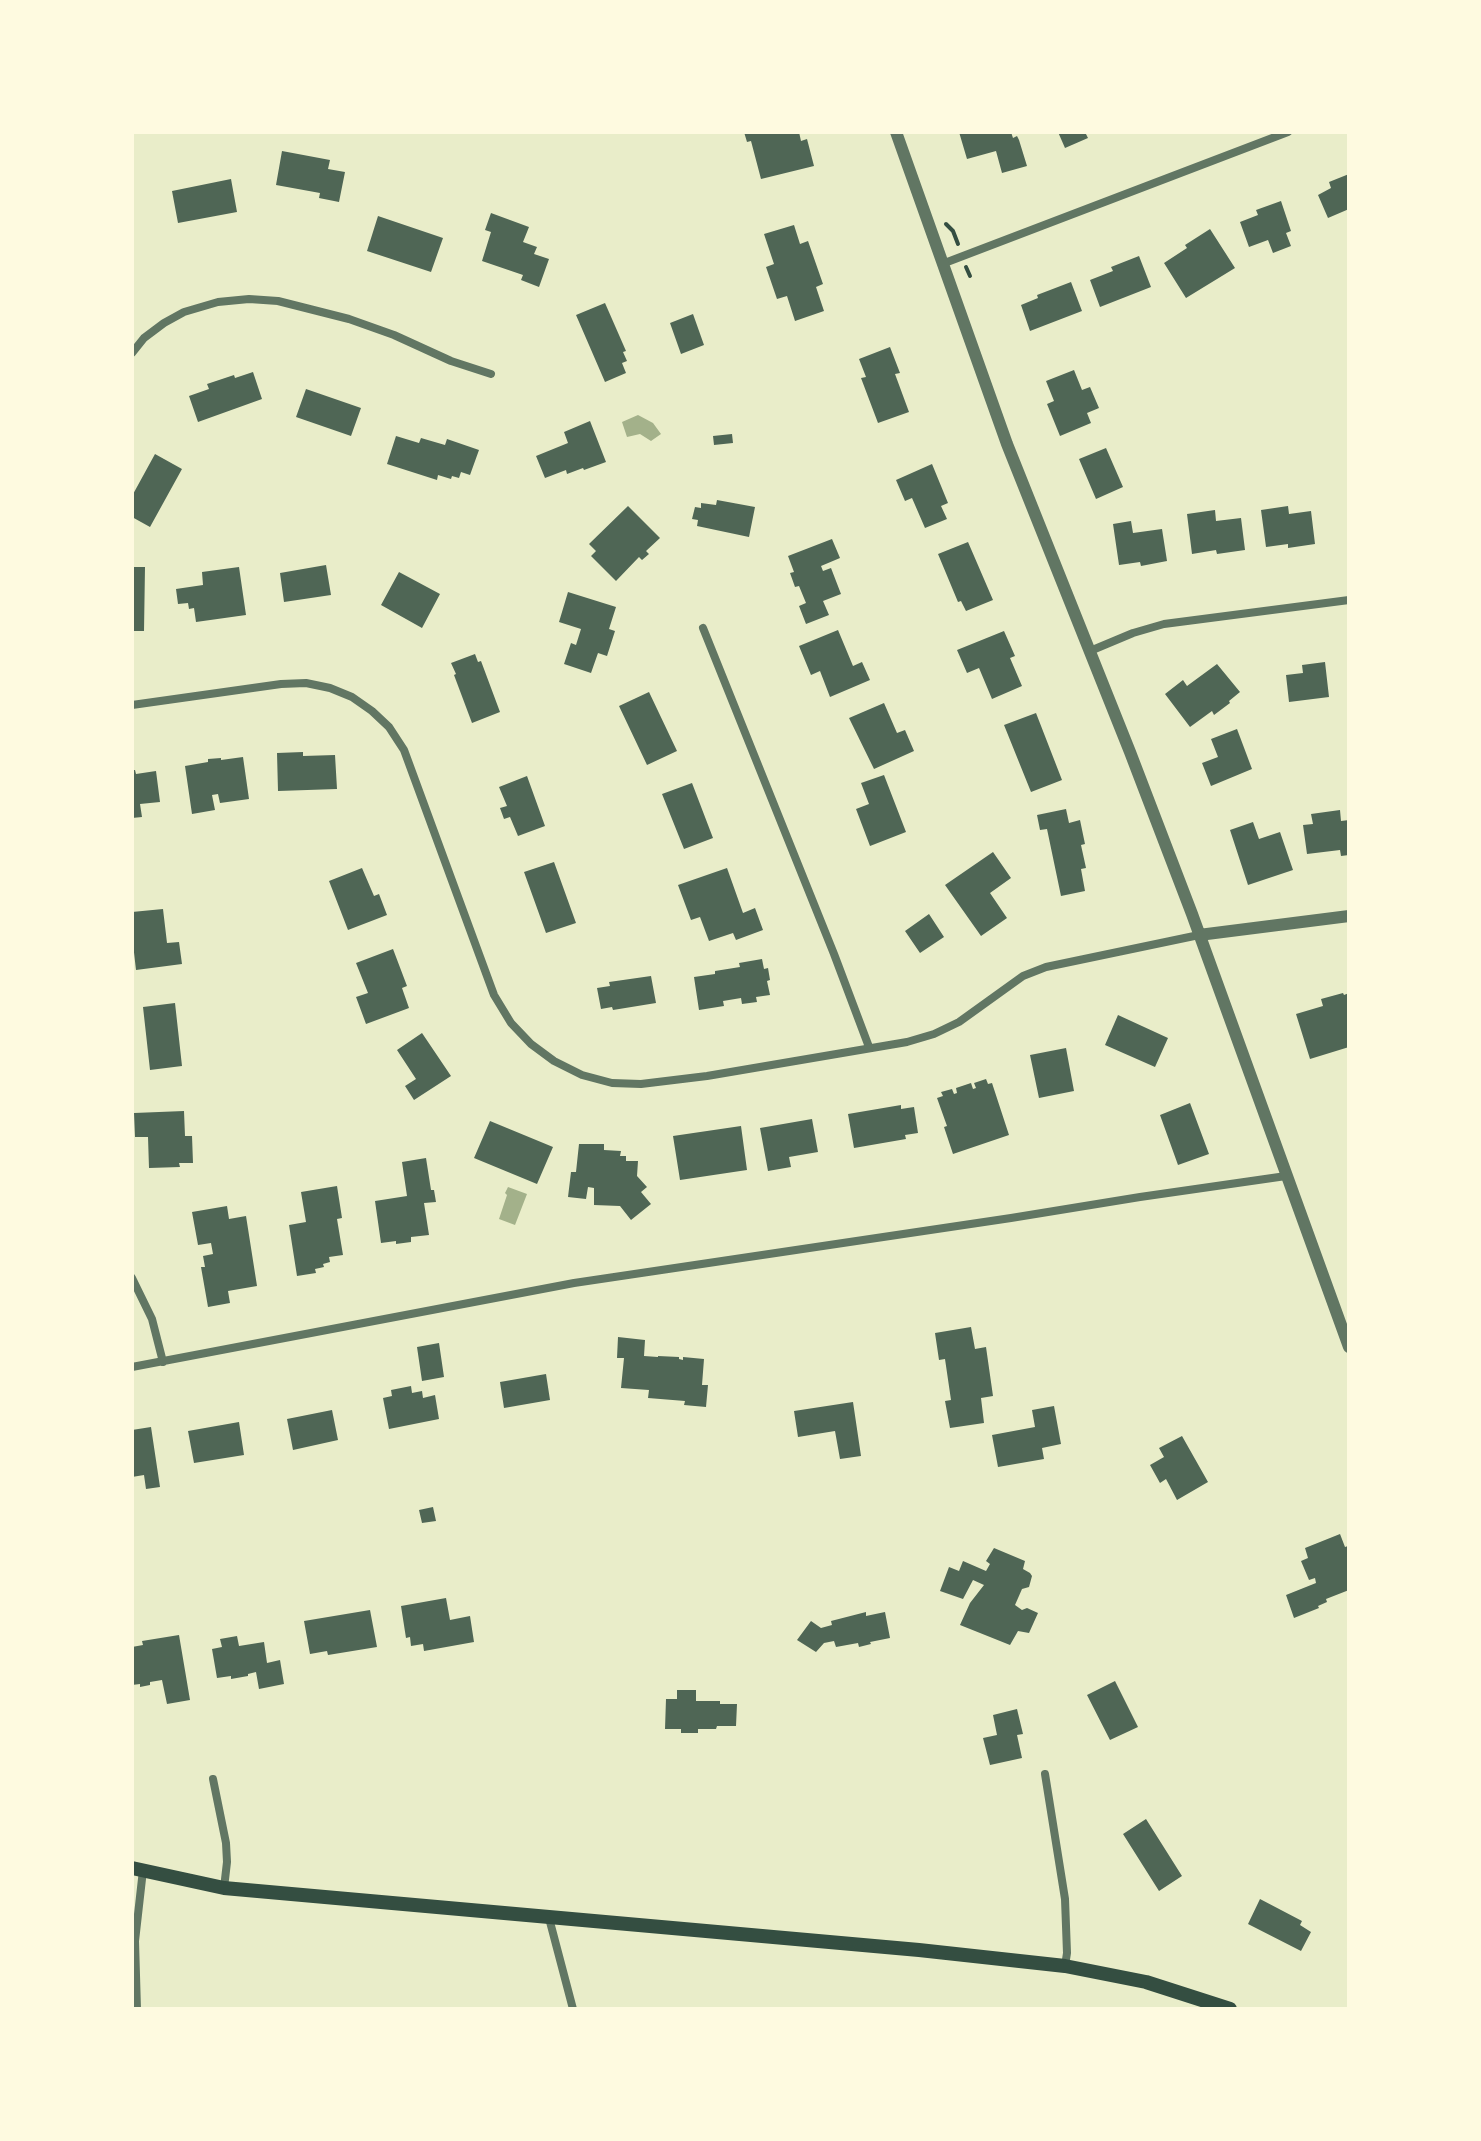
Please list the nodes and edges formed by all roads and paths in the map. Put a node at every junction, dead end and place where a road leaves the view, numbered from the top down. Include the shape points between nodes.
1 (896, 132) edge
2 (1288, 132) edge
3 (942, 264) junction
4 (132, 353) edge
5 (491, 374) dead end
6 (1349, 600) edge
7 (703, 628) dead end
8 (1090, 651) junction
9 (132, 705) edge
10 (1349, 916) edge
11 (1199, 935) junction
12 (869, 1047) junction
13 (1286, 1176) junction
14 (132, 1278) edge
15 (1349, 1347) edge
16 (163, 1362) junction
17 (132, 1367) edge
18 (1045, 1774) dead end
19 (213, 1779) dead end
20 (138, 1869) edge
21 (224, 1888) junction
22 (549, 1918) junction
23 (1065, 1966) junction
24 (137, 2009) edge
25 (573, 2009) edge
26 (1230, 2009) edge

1 - 3 street
2 - 3 street
3 - 8 street
4 - 5 street via 154,330 184,312 249,299 349,319
6 - 8 street via 1164,624
7 - 12 street
8 - 11 street
9 - 12 street via 306,683 352,697 372,711 404,750 494,995 531,1044 582,1075 641,1084
10 - 11 street
11 - 12 street via 1046,967 1023,976 934,1034
11 - 13 street
13 - 15 street
13 - 16 street via 574,1283
14 - 16 street via 152,1319
16 - 17 street
18 - 23 street via 1065,1899
19 - 21 street via 226,1843
20 - 21 main road
20 - 24 street
21 - 22 main road
22 - 23 main road
22 - 25 street
23 - 26 main road via 1146,1982

